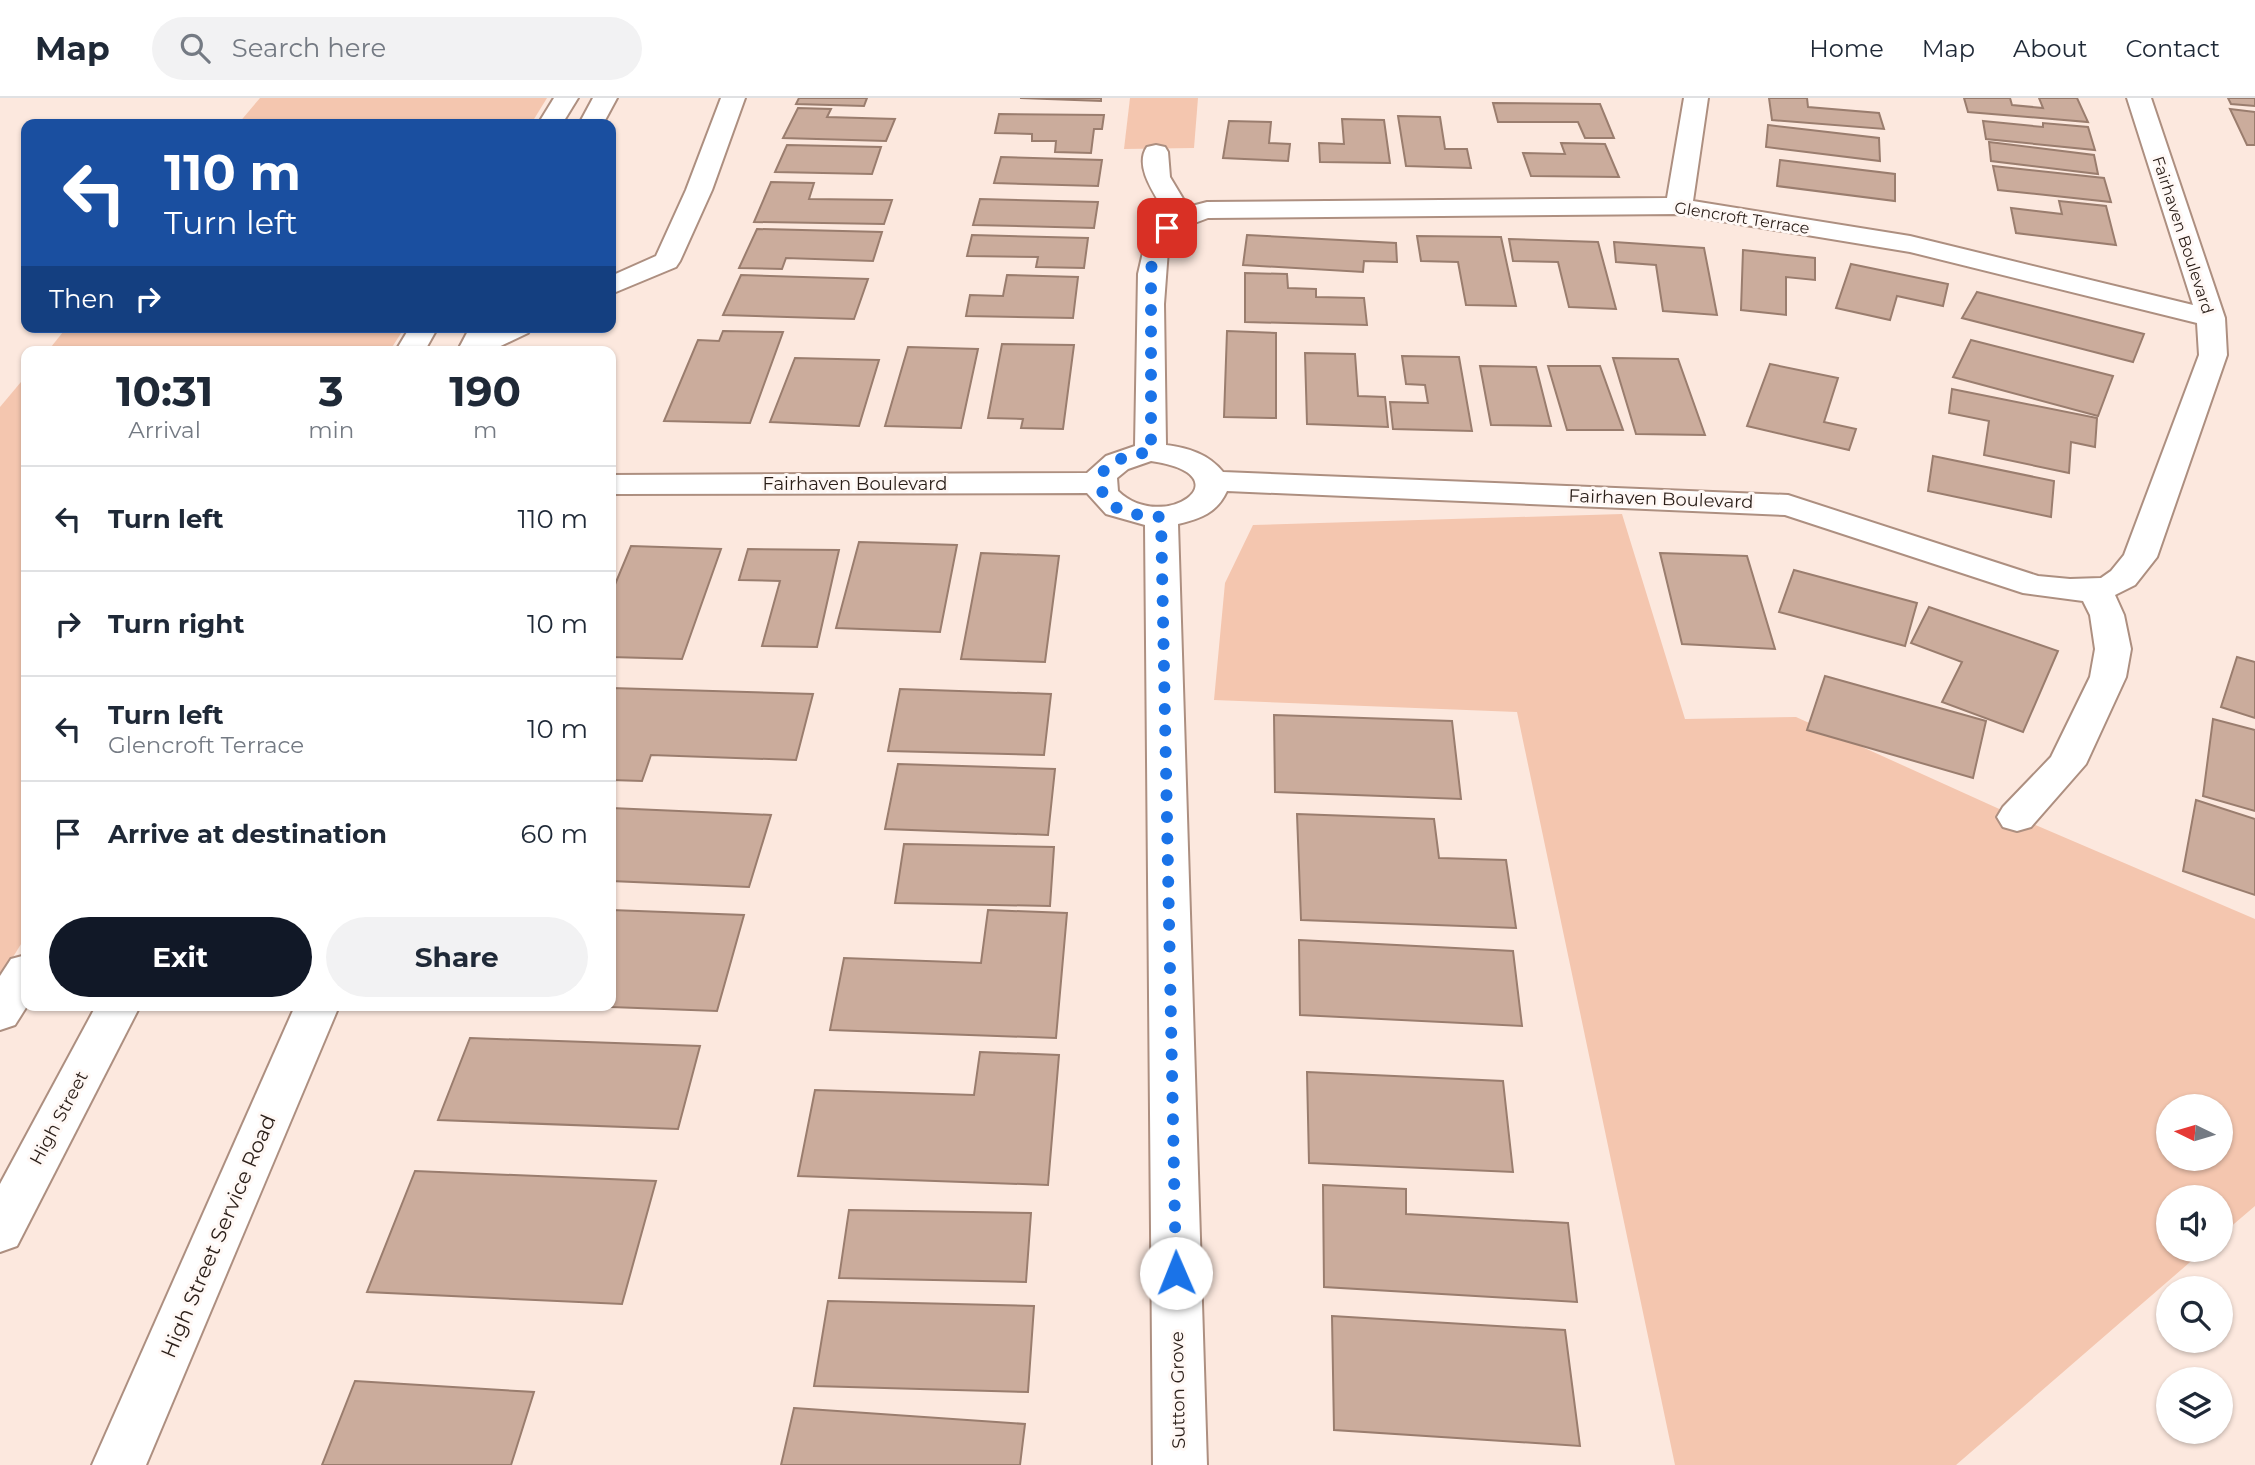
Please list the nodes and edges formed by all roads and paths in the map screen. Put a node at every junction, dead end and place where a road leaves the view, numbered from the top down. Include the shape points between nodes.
1 (566, 98) edge
2 (605, 98) edge
3 (733, 98) edge
4 (1696, 98) edge
5 (2139, 98) edge
6 (553, 119) edge
7 (594, 119) edge
8 (1156, 152) dead end
9 (1679, 206) junction
10 (1181, 217) junction
11 (616, 284) edge
12 (2211, 318) junction
13 (501, 333) edge
14 (476, 342) edge
15 (1151, 452) junction
16 (1213, 481) junction
17 (1100, 483) junction
18 (616, 484) edge
19 (1161, 517) junction
20 (2096, 590) junction
21 (2017, 817) dead end
22 (21, 979) edge
23 (115, 1011) edge
24 (315, 1011) edge
25 (0, 1013) edge
26 (0, 1231) edge
27 (120, 1465) edge
28 (1180, 1465) edge

1 - 6 street
2 - 7 street
3 - 11 street via 667,261
4 - 9 street
5 - 12 street, Fairhaven Boulevard
8 - 10 street via 1158,177
9 - 10 street, Glencroft Terrace via 1207,210
9 - 12 street, Glencroft Terrace via 1910,244
10 - 15 street via 1158,237 1151,269
12 - 20 street, Fairhaven Boulevard via 2213,355 2140,557 2123,578
13 - 14 street
15 - 16 street via 1192,459 1206,468
15 - 17 street via 1121,458 1102,474
16 - 19 street via 1213,491 1195,509
16 - 20 street, Fairhaven Boulevard via 1788,505 2035,586
17 - 18 street, Fairhaven Boulevard
17 - 19 street via 1104,496 1117,508
19 - 28 street, Sutton Grove
20 - 21 street via 2107,615 2113,649 2108,677 2067,764
22 - 25 street
23 - 26 street, High Street
24 - 27 street, High Street Service Road

